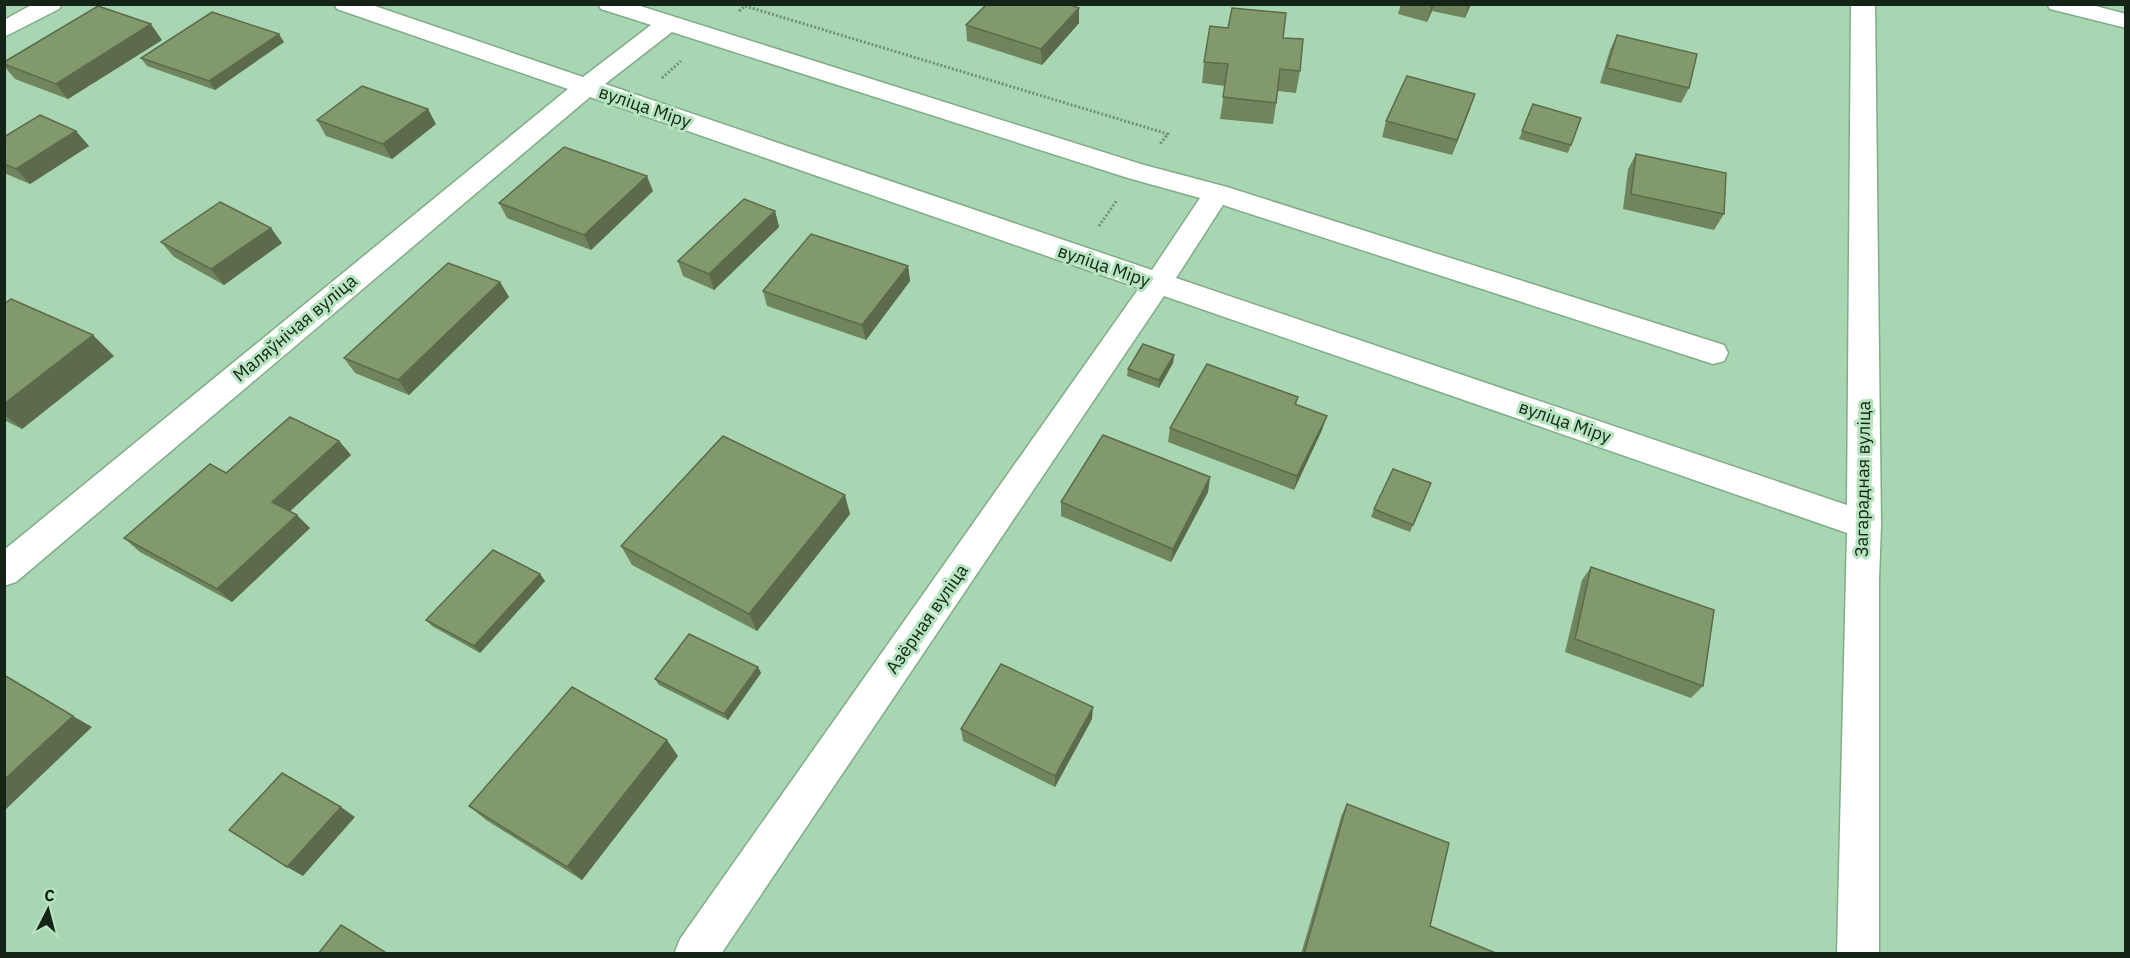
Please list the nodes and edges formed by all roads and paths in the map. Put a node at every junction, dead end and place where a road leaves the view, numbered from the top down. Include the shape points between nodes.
1 (51, 4) edge
2 (345, 4) edge
3 (609, 4) edge
4 (1863, 4) edge
5 (2058, 4) edge
6 (2126, 21) edge
7 (667, 24) junction
8 (4, 30) edge
9 (587, 87) junction
10 (1216, 193) junction
11 (1158, 284) junction
12 (1713, 353) dead end
13 (1864, 525) junction
14 (4, 572) edge
15 (695, 954) edge
16 (1857, 954) edge

1 - 8 street
2 - 9 street, вуліца Міру
3 - 7 street
4 - 13 street, Загарадная вуліца
5 - 6 street
7 - 9 street, Маляўнічая вуліца
7 - 10 street via 1126,169
9 - 11 street, вуліца Міру
9 - 14 street, Маляўнічая вуліца
10 - 11 street, Азёрная вуліца
10 - 12 street
11 - 13 street, вуліца Міру
11 - 15 street, Азёрная вуліца
13 - 16 street, Загарадная вуліца

